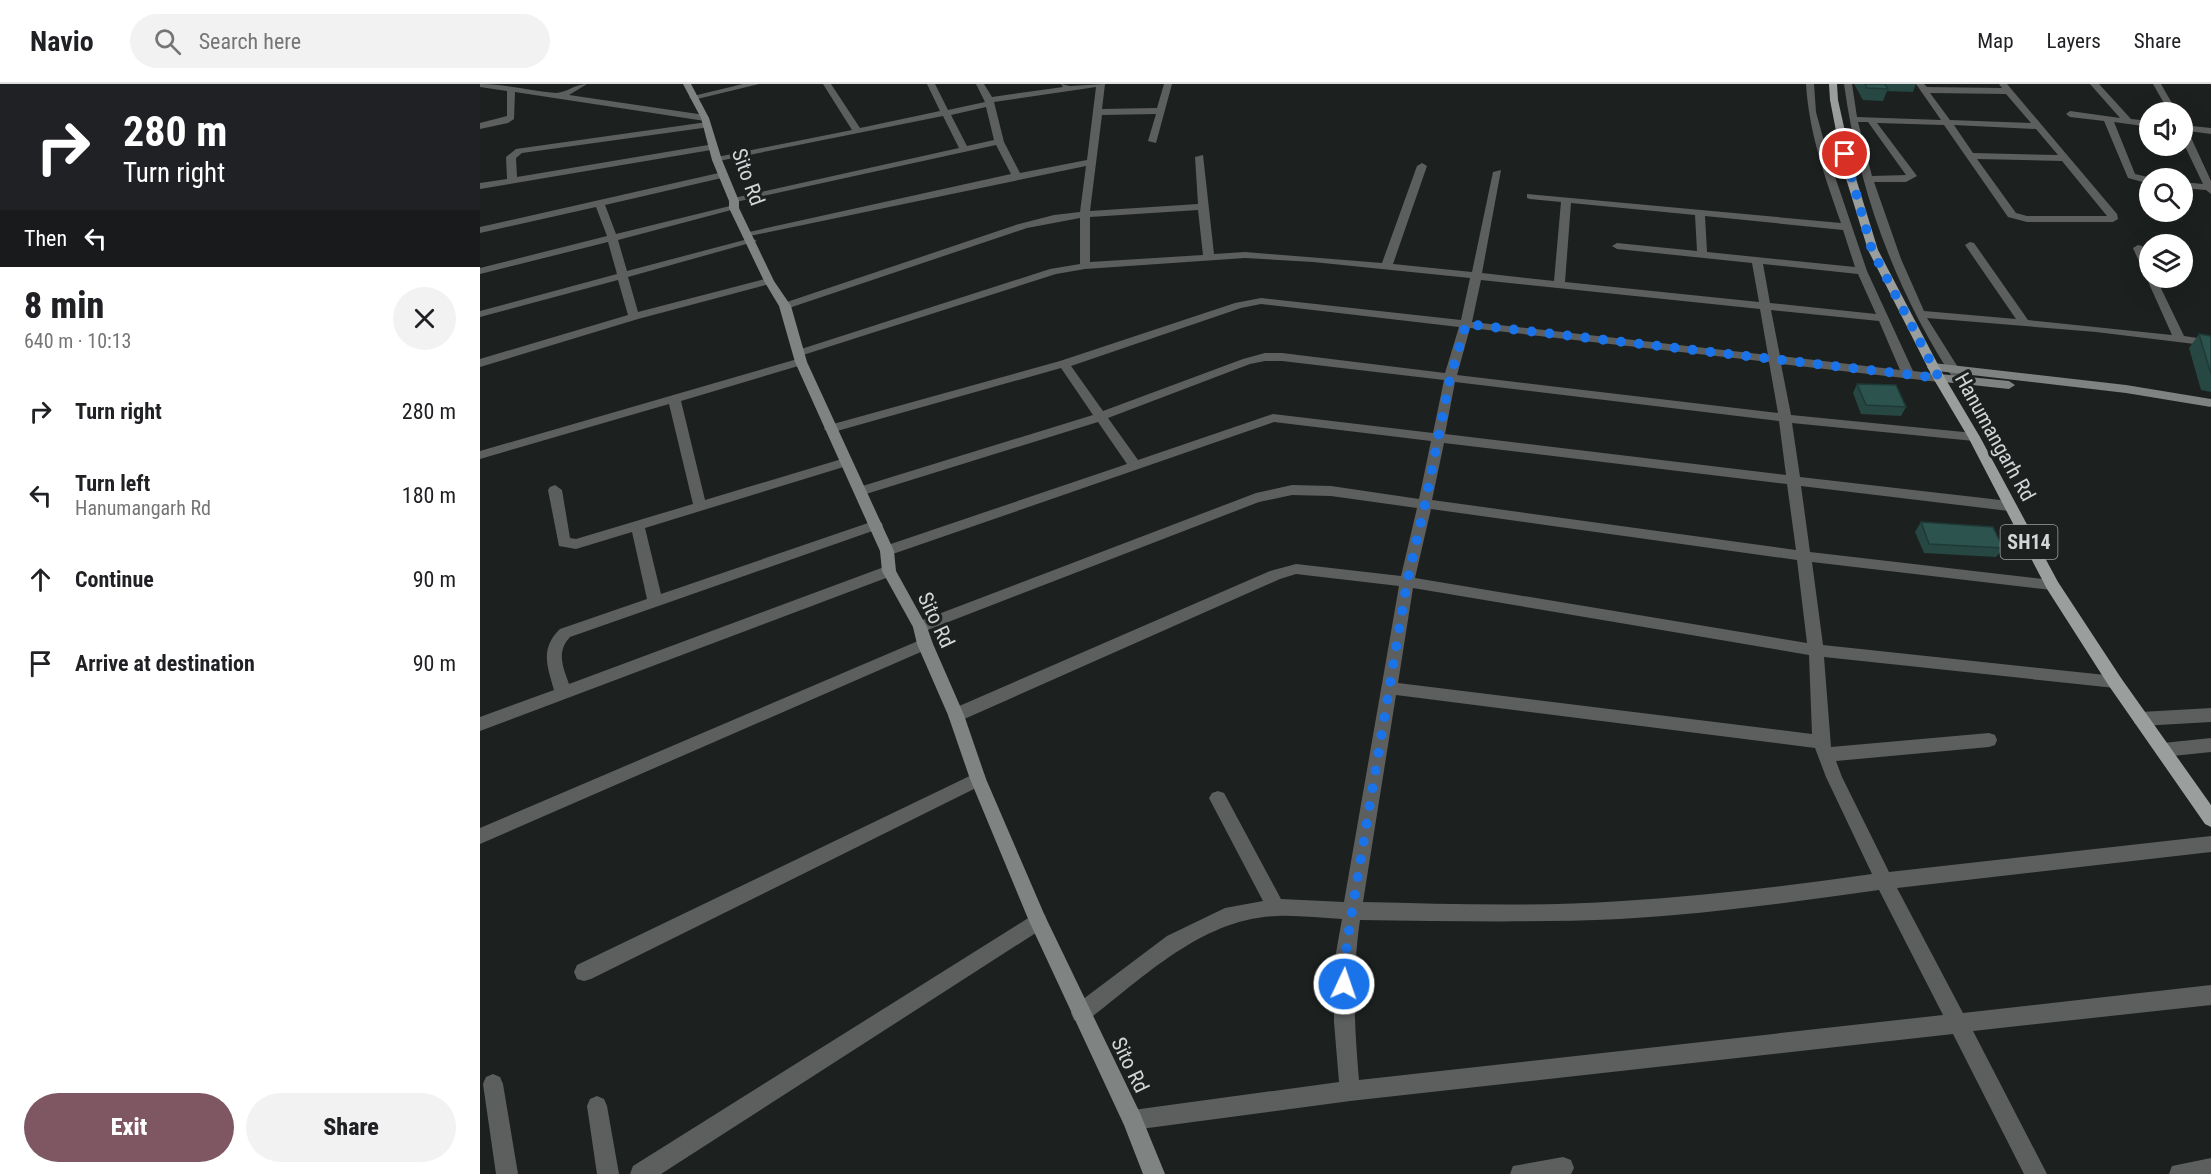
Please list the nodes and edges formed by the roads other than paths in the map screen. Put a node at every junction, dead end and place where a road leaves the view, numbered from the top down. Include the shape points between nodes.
1 (480, 84) edge
2 (583, 84) edge
3 (755, 84) edge
4 (827, 84) edge
5 (931, 84) edge
6 (980, 84) edge
7 (1100, 84) edge
8 (1168, 84) edge
9 (1810, 84) edge
10 (1833, 84) edge
11 (1848, 84) edge
12 (2094, 84) edge
13 (2157, 84) edge
14 (1066, 86) edge
15 (507, 87) edge
16 (688, 87) edge
17 (1922, 87) edge
18 (2006, 87) edge
19 (561, 96) junction
20 (989, 102) junction
21 (2167, 102) edge
22 (1160, 111) junction
23 (1095, 112) junction
24 (946, 113) junction
25 (2070, 114) dead end
26 (1852, 119) junction
27 (2108, 119) junction
28 (1871, 120) junction
29 (706, 121) junction
30 (2128, 122) junction
31 (1950, 123) junction
32 (2139, 123) edge
33 (480, 126) edge
34 (2038, 126) junction
35 (2193, 129) edge
36 (2211, 131) edge
37 (858, 132) junction
38 (1154, 141) dead end
39 (999, 142) junction
40 (964, 150) junction
41 (2193, 151) edge
42 (716, 153) junction
43 (1972, 156) junction
44 (1200, 157) dead end
45 (2065, 158) junction
46 (1090, 162) junction
47 (1422, 166) dead end
48 (1498, 172) dead end
49 (723, 175) junction
50 (1017, 176) junction
51 (2139, 178) edge
52 (1869, 179) junction
53 (512, 180) junction
54 (480, 186) edge
55 (2193, 187) edge
56 (2211, 189) edge
57 (1530, 196) dead end
58 (1566, 200) junction
59 (599, 203) junction
60 (734, 204) junction
61 (1203, 207) junction
62 (1700, 213) junction
63 (1085, 214) junction
64 (1847, 227) junction
65 (480, 230) edge
66 (612, 237) junction
67 (750, 238) junction
68 (1970, 245) dead end
69 (1617, 246) dead end
70 (1701, 255) junction
71 (1209, 258) junction
72 (1757, 260) junction
73 (1085, 266) junction
74 (1386, 268) junction
75 (480, 271) edge
76 (1862, 271) junction
77 (624, 277) junction
78 (1476, 277) junction
79 (769, 281) junction
80 (1559, 284) junction
81 (2156, 288) edge
82 (785, 306) junction
83 (1765, 306) junction
84 (480, 314) edge
85 (1920, 314) junction
86 (634, 317) junction
87 (1882, 318) junction
88 (2024, 322) junction
89 (1466, 324) junction
90 (2180, 339) junction
91 (2211, 344) edge
92 (800, 357) junction
93 (1774, 360) junction
94 (480, 363) edge
95 (1064, 364) junction
96 (1953, 368) junction
97 (1936, 373) junction
98 (1908, 374) junction
99 (1450, 378) junction
100 (1960, 380) junction
101 (674, 398) junction
102 (2211, 403) edge
103 (2211, 413) edge
104 (1102, 416) junction
105 (1785, 418) junction
106 (830, 429) junction
107 (1438, 437) junction
108 (1974, 437) junction
109 (480, 455) edge
110 (845, 462) junction
111 (1135, 466) junction
112 (1794, 482) junction
113 (555, 490) dead end
114 (861, 491) junction
115 (1425, 504) junction
116 (700, 505) junction
117 (2008, 506) junction
118 (637, 525) junction
119 (876, 525) junction
120 (887, 551) junction
121 (1804, 556) junction
122 (889, 571) junction
123 (1407, 582) junction
124 (2052, 585) junction
125 (655, 601) junction
126 (920, 627) junction
127 (925, 644) junction
128 (1816, 650) junction
129 (2115, 682) junction
130 (1391, 688) junction
131 (563, 692) junction
132 (2211, 714) edge
133 (956, 715) junction
134 (2141, 719) junction
135 (480, 724) edge
136 (1989, 740) dead end
137 (2211, 745) edge
138 (1823, 749) junction
139 (2163, 750) junction
140 (978, 779) junction
141 (1218, 798) dead end
142 (2211, 819) edge
143 (480, 836) edge
144 (2211, 844) edge
145 (1884, 881) junction
146 (1276, 907) junction
147 (1352, 911) junction
148 (1038, 921) junction
149 (584, 972) dead end
150 (2211, 995) edge
151 (1081, 1013) junction
152 (1958, 1023) junction
153 (493, 1084) dead end
154 (1350, 1091) junction
155 (597, 1106) dead end
156 (1133, 1120) junction
157 (1563, 1168) dead end
158 (2211, 1169) edge
159 (507, 1174) edge
160 (608, 1174) edge
161 (641, 1174) edge
162 (1154, 1174) edge
163 (1521, 1174) edge
164 (2036, 1174) edge
165 (2180, 1174) edge

1 - 15 street
2 - 19 street
3 - 16 street
4 - 37 street
5 - 24 street
6 - 20 street
7 - 14 street
7 - 23 street
8 - 22 street
9 - 64 street via 1812,112 1823,156
10 - 97 main road, Hanumangarh Rd / SH14 via 1849,172 1872,250
11 - 26 street
12 - 30 street
13 - 21 street
14 - 20 street
15 - 19 street
15 - 33 street via 511,117
16 - 29 main road, Sito Rd
17 - 18 street
17 - 31 street
18 - 34 street
19 - 29 street
20 - 24 street
20 - 39 street
22 - 23 street
22 - 38 street
23 - 46 street
24 - 37 street
24 - 40 street
25 - 27 street
26 - 28 street
26 - 52 street
27 - 30 street
27 - 51 street via 2131,176
28 - 31 street
28 - 52 street via 1912,176
29 - 42 main road, Sito Rd
29 - 53 street via 519,151 511,157
30 - 32 street
31 - 34 street
31 - 43 street
34 - 45 street
35 - 36 street
37 - 42 street
39 - 40 street
39 - 50 street
40 - 60 street
41 - 56 street
42 - 49 main road, Sito Rd
42 - 53 street
43 - 45 street
43 - 45 street via 2012,215 2027,219 2113,219
44 - 61 street
46 - 50 street
46 - 63 street
47 - 74 street
48 - 78 street
49 - 59 street
49 - 60 main road, Sito Rd
50 - 67 street
52 - 85 street
53 - 54 street
55 - 56 street
57 - 58 street
58 - 62 street
58 - 80 street
59 - 65 street
59 - 66 street
60 - 66 street
60 - 67 main road, Sito Rd
61 - 63 street
61 - 71 street
62 - 64 street
62 - 70 street
63 - 73 street
63 - 82 street via 1023,226
64 - 76 street
66 - 75 street
66 - 77 street
67 - 77 street
67 - 79 main road, Sito Rd
68 - 88 street
69 - 70 street
70 - 72 street
71 - 73 street
71 - 74 street via 1275,255
72 - 76 street
72 - 83 street
73 - 92 street via 1020,280
74 - 78 street
76 - 87 street
77 - 84 street
77 - 86 street
78 - 80 street
78 - 89 street
79 - 82 main road, Sito Rd
79 - 86 street
80 - 83 street
81 - 90 street
82 - 92 main road, Sito Rd
83 - 87 street
83 - 93 street
85 - 88 street
85 - 96 street
86 - 94 street
87 - 98 street
88 - 90 street
89 - 93 street
89 - 95 street via 1261,301
89 - 99 street
90 - 91 street
92 - 101 street
92 - 106 main road, Sito Rd
93 - 98 street
93 - 105 street
95 - 104 street
95 - 106 street
96 - 97 main road
96 - 100 street
96 - 102 main road via 2126,388
97 - 98 street
97 - 100 main road
97 - 108 main road, Hanumangarh Rd / SH14
99 - 104 street via 1265,357
99 - 105 street
99 - 107 street
100 - 103 main road via 2130,399
101 - 109 street
101 - 116 street
104 - 111 street
104 - 114 street
105 - 108 street
105 - 112 street
106 - 110 main road, Sito Rd
107 - 111 street via 1273,418
107 - 112 street
107 - 115 street
108 - 117 main road, Hanumangarh Rd / SH14
110 - 114 main road, Sito Rd
110 - 116 street
111 - 120 street
112 - 117 street
112 - 121 street
113 - 118 street via 562,538 568,544
114 - 119 main road, Sito Rd
115 - 121 street
115 - 123 street
115 - 126 street via 1331,491 1292,490 1256,498
116 - 118 street
117 - 124 main road, Hanumangarh Rd / SH14
118 - 125 street
119 - 120 main road, Sito Rd
119 - 125 street
120 - 122 main road, Sito Rd
121 - 124 street
121 - 128 street
122 - 126 main road, Sito Rd
122 - 131 street
123 - 128 street
123 - 130 street
123 - 133 street via 1296,569 1275,575
124 - 129 main road, Hanumangarh Rd / SH14
125 - 131 street via 582,626 555,641 551,650
126 - 127 main road, Sito Rd
127 - 133 main road, Sito Rd
127 - 143 street
128 - 129 street
128 - 138 street
129 - 134 main road, Hanumangarh Rd / SH14
130 - 138 street
130 - 147 street
131 - 135 street
132 - 134 street
133 - 140 main road, Sito Rd
134 - 139 main road, Hanumangarh Rd / SH14
136 - 138 street
137 - 139 street
138 - 145 street
139 - 142 main road, Hanumangarh Rd / SH14
140 - 148 main road, Sito Rd
140 - 149 street
141 - 146 street
144 - 145 street
145 - 147 street via 1737,901 1620,910
145 - 152 street
146 - 147 street
146 - 151 street via 1225,917 1174,942
147 - 154 street via 1344,964
148 - 151 main road, Sito Rd
148 - 161 street
150 - 152 street
151 - 156 main road, Sito Rd
152 - 154 street
152 - 164 street
153 - 159 street
154 - 156 street
155 - 160 street
156 - 162 main road, Sito Rd
157 - 163 street
158 - 165 street

